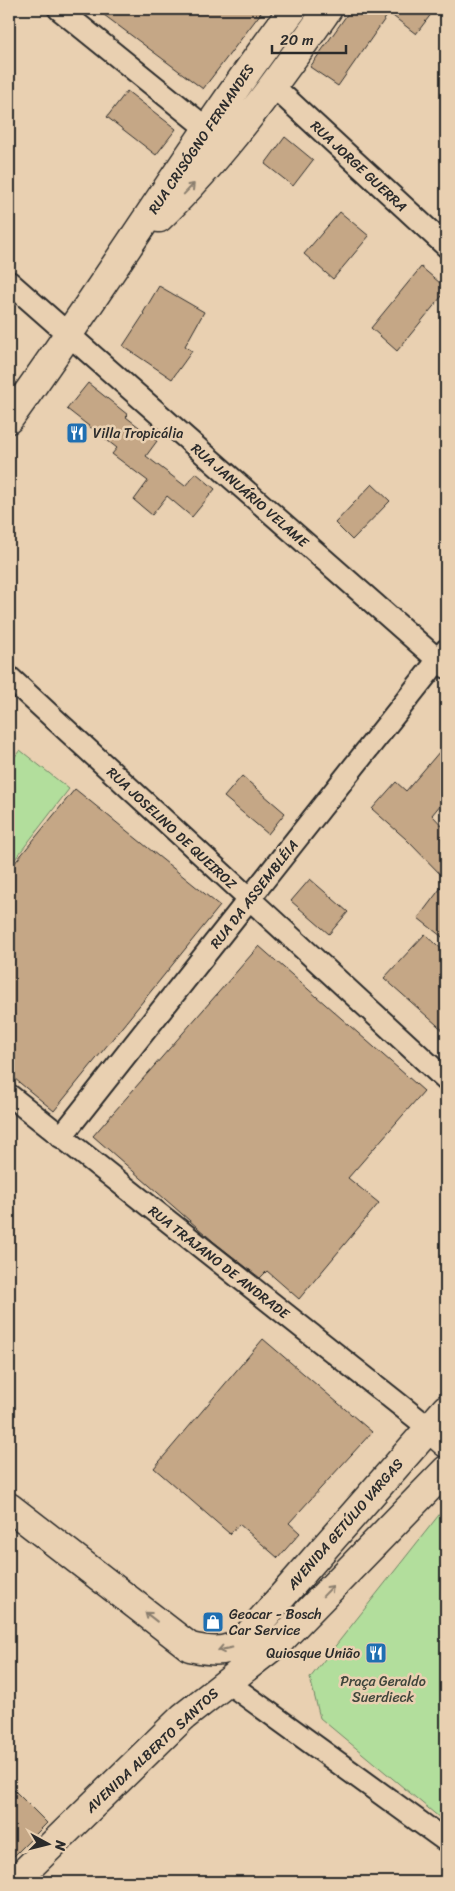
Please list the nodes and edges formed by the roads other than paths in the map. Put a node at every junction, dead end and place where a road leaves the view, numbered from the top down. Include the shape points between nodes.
1 (59, 9) edge
2 (292, 9) edge
3 (328, 9) edge
4 (273, 86) junction
5 (206, 128) junction
6 (446, 246) edge
7 (129, 247) junction
8 (9, 282) edge
9 (69, 336) junction
10 (9, 419) edge
11 (444, 659) edge
12 (9, 677) edge
13 (250, 899) junction
14 (446, 1080) edge
15 (9, 1095) edge
16 (61, 1137) junction
17 (440, 1427) edge
18 (446, 1470) edge
19 (9, 1507) edge
20 (227, 1682) junction
21 (446, 1841) edge
22 (14, 1882) edge

1 - 5 street
2 - 5 main road, RUA CRISÓGNO FERNANDES
3 - 4 main road, RUA CRISÓGNO FERNANDES
4 - 6 street, RUA JORGE GUERRA
7 -> 4 main road, RUA CRISÓGNO FERNANDES via 189,189
5 - 7 main road, RUA CRISÓGNO FERNANDES
7 - 9 main road, RUA CRISÓGNO FERNANDES
8 - 9 street, RUA JANUÁRIO VELAME
9 - 10 main road, RUA CRISÓGNO FERNANDES
9 - 11 street, RUA JANUÁRIO VELAME
11 - 13 street, RUA DA ASSEMBLÉIA
12 - 13 street, RUA JOSELINO DE QUEIROZ
13 - 14 street, RUA JOSELINO DE QUEIROZ
13 - 16 street, RUA DA ASSEMBLÉIA
15 - 16 street, RUA TRAJANO DE ANDRADE
16 - 17 street, RUA TRAJANO DE ANDRADE
17 -> 19 main road, AVENIDA GETÚLIO VARGAS via 242,1642 231,1649 217,1651 190,1647
20 -> 18 main road via 280,1641
20 - 21 street
20 - 22 main road, AVENIDA ALBERTO SANTOS via 183,1718

